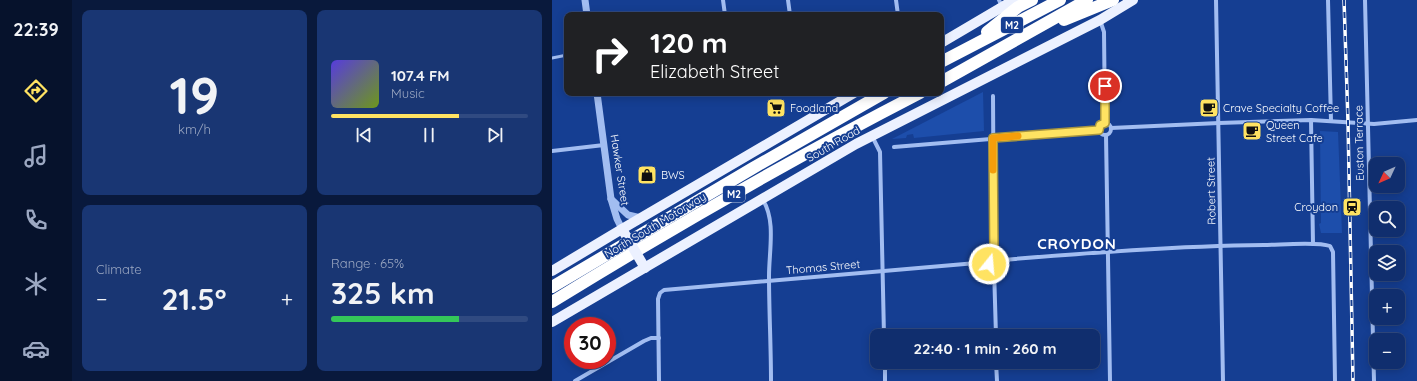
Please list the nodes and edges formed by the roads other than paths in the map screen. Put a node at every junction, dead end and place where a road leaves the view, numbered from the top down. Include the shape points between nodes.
1 (585, 0) edge
2 (723, 0) edge
3 (788, 0) edge
4 (896, 0) edge
5 (1014, 0) edge
6 (1032, 0) edge
7 (1060, 0) edge
8 (1087, 0) edge
9 (1113, 0) edge
10 (1133, 0) edge
11 (1216, 0) edge
12 (1328, 0) edge
13 (1365, 0) edge
14 (1000, 4) edge
15 (587, 12) edge
16 (725, 12) edge
17 (790, 12) edge
18 (898, 12) edge
19 (1100, 20) junction
20 (1025, 35) junction
21 (944, 41) edge
22 (964, 50) junction
23 (564, 56) edge
24 (552, 58) edge
25 (944, 60) edge
26 (944, 80) edge
27 (597, 96) edge
28 (849, 96) edge
29 (879, 96) edge
30 (914, 96) edge
31 (994, 96) dead end
32 (1311, 120) junction
33 (1417, 120) edge
34 (1330, 122) junction
35 (1105, 123) junction
36 (1219, 123) junction
37 (1368, 124) junction
38 (1111, 128) junction
39 (1099, 130) junction
40 (1106, 135) junction
41 (872, 136) junction
42 (993, 138) junction
43 (604, 145) junction
44 (894, 147) dead end
45 (552, 151) edge
46 (611, 199) junction
47 (763, 199) junction
48 (641, 218) junction
49 (622, 229) junction
50 (1312, 244) junction
51 (1220, 246) junction
52 (1108, 252) junction
53 (994, 255) junction
54 (1001, 260) junction
55 (988, 262) junction
56 (645, 268) junction
57 (994, 268) junction
58 (552, 271) edge
59 (884, 271) junction
60 (769, 281) junction
61 (552, 287) edge
62 (552, 302) edge
63 (552, 322) edge
64 (884, 329) edge
65 (996, 329) edge
66 (659, 338) junction
67 (885, 369) edge
68 (996, 369) edge
69 (575, 381) edge
70 (659, 381) edge
71 (771, 381) edge
72 (885, 381) edge
73 (997, 381) edge
74 (1110, 381) edge
75 (1223, 381) edge
76 (1335, 381) edge
77 (1374, 381) edge

1 - 15 street
2 - 16 street
3 - 17 street
4 - 18 street
5 - 14 main road
6 - 22 highway via 1018,7
7 - 22 highway, M2
8 - 20 highway, M2
9 - 20 highway
10 - 19 main road, South Road
11 - 36 street, Robert Street
12 - 34 street
13 - 37 street, Euston Terrace
14 - 21 main road
19 - 35 street via 1104,32
19 - 41 main road, South Road
20 - 26 highway, M2
22 - 25 highway, M2
23 - 24 lane
27 - 43 street, Hawker Street
28 - 48 main road
29 - 61 highway, North South Motorway / M2
30 - 62 highway, North South Motorway / M2 via 749,185
31 - 42 street
32 - 34 street
32 - 36 street
32 - 50 street
33 - 37 street
34 - 37 street
35 - 38 street
35 - 39 street via 1100,125
36 - 38 street
36 - 51 street, Robert Street
37 - 77 street, Euston Terrace
38 - 40 street
39 - 40 street
39 - 42 street
40 - 52 street
41 - 47 main road, South Road
41 - 59 street via 880,152
42 - 44 street
42 - 53 street
43 - 45 street
43 - 46 street, Hawker Street
46 - 48 street via 628,215
46 - 49 street, Hawker Street
47 - 56 main road, South Road
47 - 60 street via 768,210 770,226
48 - 49 main road
49 - 56 main road, Hawker Street, bridge
49 - 58 main road
50 - 51 street
50 - 76 street via 1326,244 1333,252
51 - 52 street
51 - 75 street, Robert Street
52 - 54 street
52 - 74 street
53 - 54 street
53 - 55 street
54 - 57 street via 1000,265
55 - 57 street
55 - 59 street, Thomas Street
56 - 63 main road, South Road
57 - 65 street
59 - 60 street, Thomas Street
59 - 64 street
60 - 66 street, Thomas Street via 664,290 658,299
60 - 71 street
66 - 69 street via 644,341
66 - 70 street
67 - 72 street
68 - 73 street

